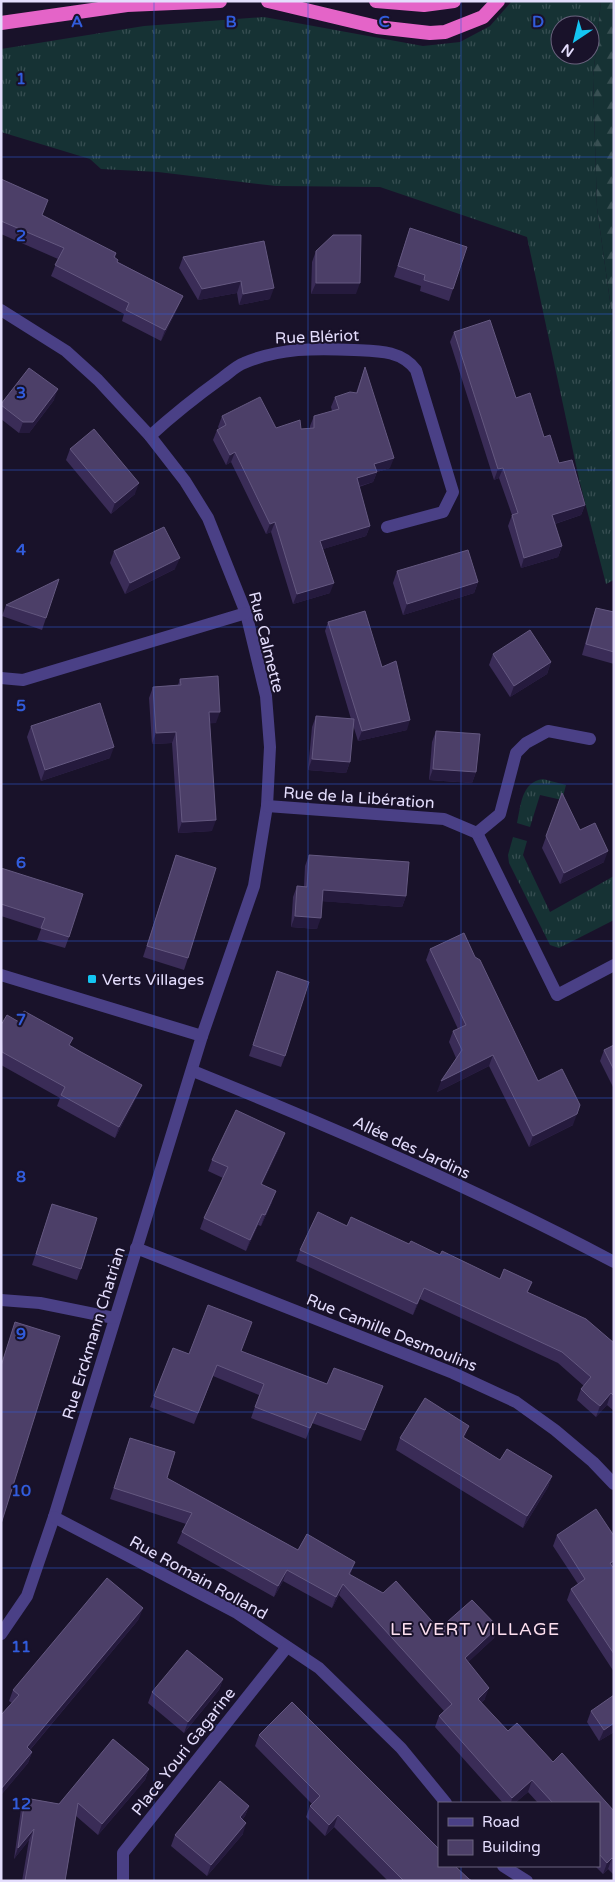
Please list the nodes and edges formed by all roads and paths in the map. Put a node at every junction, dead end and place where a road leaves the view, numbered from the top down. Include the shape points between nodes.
1 (220, 1) edge
2 (268, 1) edge
3 (376, 1) edge
4 (454, 1) edge
5 (498, 1) edge
6 (1, 23) edge
7 (1, 310) edge
8 (150, 436) junction
9 (387, 527) dead end
10 (246, 613) junction
11 (1, 678) edge
12 (590, 739) dead end
13 (267, 806) junction
14 (478, 832) junction
15 (614, 965) edge
16 (1, 975) edge
17 (202, 1036) junction
18 (193, 1071) junction
19 (136, 1248) junction
20 (614, 1262) edge
21 (1, 1300) edge
22 (114, 1318) junction
23 (614, 1484) edge
24 (54, 1517) junction
25 (1, 1634) edge
26 (287, 1647) junction
27 (445, 1802) edge
28 (505, 1867) edge
29 (123, 1881) edge
30 (526, 1881) edge

1 - 6 highway via 127,5
2 - 5 highway via 377,27 430,33 445,32 483,17
3 - 4 highway via 424,5
7 - 8 street, Rue Calmette via 66,351 114,394
8 - 9 street, Rue Blériot via 198,394 241,364 262,356 318,349 400,355 416,370 453,492 443,512
8 - 10 street, Rue Calmette via 185,481 208,518
10 - 11 street via 23,680
10 - 13 street, Rue Calmette via 266,696 270,747
12 - 14 street via 548,731 526,742 516,753 500,814
13 - 14 street, Rue de la Libération via 444,819
13 - 17 street, Rue Calmette via 254,886
14 - 15 street via 557,995
16 - 17 street
17 - 18 street, Rue Erckmann Chatrian
18 - 19 street, Rue Erckmann Chatrian
18 - 20 street, Allée des Jardins via 428,1172
19 - 22 street, Rue Erckmann Chatrian
19 - 23 street, Rue Camille Desmoulins via 453,1373 516,1402 555,1430
21 - 22 street via 40,1303
22 - 24 street, Rue Erckmann Chatrian
24 - 25 street, Rue Erckmann Chatrian via 27,1596
24 - 26 street, Rue Romain Rolland via 237,1613
26 - 27 street, Rue Romain Rolland via 319,1668 401,1748
26 - 29 street, Place Youri Gagarine via 123,1853
28 - 30 street

